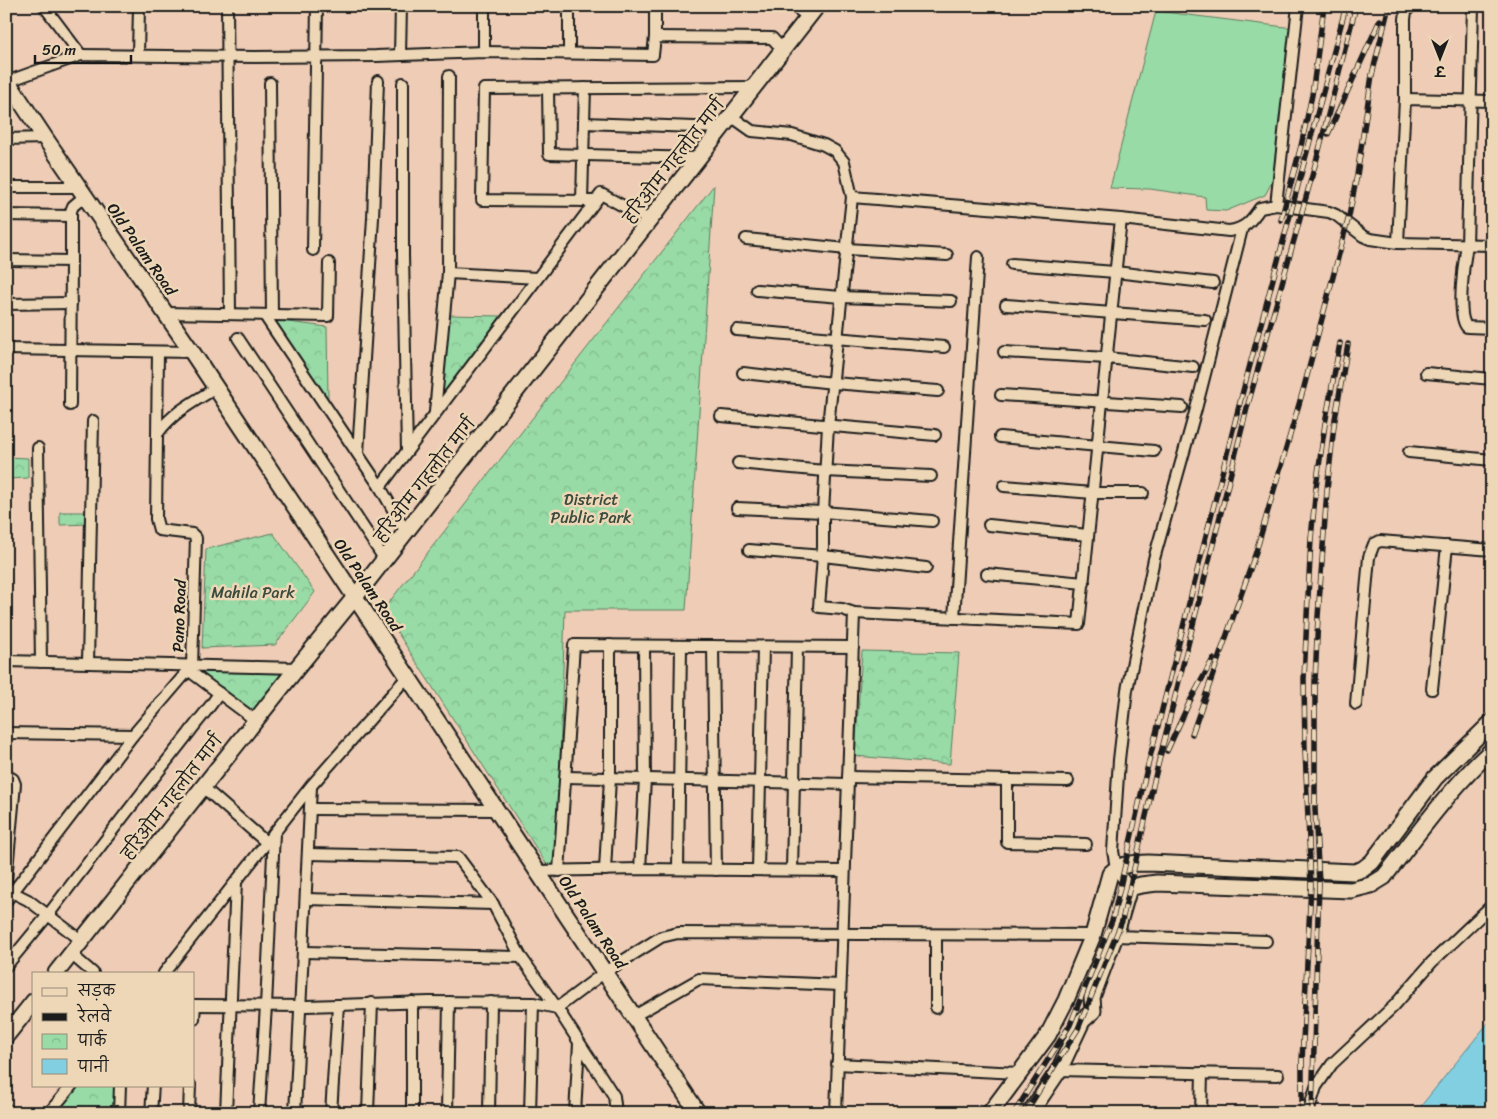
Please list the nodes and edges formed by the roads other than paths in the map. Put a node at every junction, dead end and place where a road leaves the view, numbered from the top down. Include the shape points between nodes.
1 (44, 6) edge
2 (54, 6) edge
3 (138, 6) edge
4 (227, 6) edge
5 (317, 6) edge
6 (401, 6) edge
7 (484, 6) edge
8 (569, 6) edge
9 (655, 6) edge
10 (793, 6) edge
11 (1298, 6) edge
12 (1410, 6) edge
13 (1473, 6) edge
14 (813, 12) edge
15 (54, 19) junction
16 (655, 37) junction
17 (783, 50) junction
18 (484, 52) junction
19 (569, 53) junction
20 (81, 55) junction
21 (138, 55) junction
22 (400, 55) junction
23 (317, 56) junction
24 (228, 57) junction
25 (449, 76) dead end
26 (7, 81) edge
27 (378, 81) dead end
28 (270, 83) dead end
29 (403, 83) dead end
30 (754, 87) junction
31 (548, 88) junction
32 (585, 88) junction
33 (1405, 100) junction
34 (1469, 101) junction
35 (1492, 101) edge
36 (726, 122) junction
37 (584, 123) junction
38 (44, 138) junction
39 (6, 139) edge
40 (582, 155) junction
41 (698, 158) junction
42 (6, 187) edge
43 (82, 191) junction
44 (852, 197) junction
45 (582, 201) junction
46 (595, 201) junction
47 (1276, 205) junction
48 (6, 216) edge
49 (71, 216) junction
50 (1121, 219) junction
51 (650, 220) junction
52 (1242, 228) junction
53 (746, 239) dead end
54 (1398, 243) junction
55 (1467, 245) junction
56 (1492, 245) edge
57 (847, 249) junction
58 (313, 250) dead end
59 (947, 255) dead end
60 (978, 257) dead end
61 (6, 260) edge
62 (71, 261) junction
63 (329, 263) dead end
64 (1012, 264) dead end
65 (1115, 272) junction
66 (448, 273) junction
67 (536, 278) junction
68 (1213, 283) dead end
69 (757, 290) dead end
70 (841, 297) junction
71 (951, 301) dead end
72 (6, 304) edge
73 (71, 304) junction
74 (1006, 305) dead end
75 (166, 313) junction
76 (1111, 313) junction
77 (230, 314) junction
78 (269, 316) junction
79 (1205, 320) dead end
80 (1492, 328) edge
81 (737, 330) dead end
82 (238, 338) dead end
83 (836, 339) junction
84 (944, 348) dead end
85 (6, 349) edge
86 (71, 350) junction
87 (158, 352) junction
88 (192, 352) junction
89 (1004, 352) dead end
90 (1107, 358) junction
91 (1192, 367) dead end
92 (1426, 373) dead end
93 (743, 374) dead end
94 (1492, 379) edge
95 (832, 383) junction
96 (216, 388) junction
97 (938, 391) dead end
98 (1001, 395) dead end
99 (1102, 402) junction
100 (70, 405) dead end
101 (1182, 407) dead end
102 (435, 413) junction
103 (721, 416) dead end
104 (93, 421) dead end
105 (828, 426) junction
106 (158, 433) junction
107 (935, 435) dead end
108 (1000, 437) dead end
109 (1098, 445) junction
110 (38, 448) dead end
111 (407, 450) junction
112 (1154, 451) dead end
113 (1409, 452) dead end
114 (358, 453) junction
115 (1492, 460) edge
116 (738, 463) dead end
117 (824, 471) junction
118 (931, 476) dead end
119 (1004, 486) dead end
120 (380, 487) junction
121 (1093, 493) junction
122 (1143, 493) dead end
123 (737, 508) dead end
124 (823, 512) junction
125 (932, 520) dead end
126 (989, 526) dead end
127 (406, 532) junction
128 (1088, 535) junction
129 (1447, 546) junction
130 (749, 550) dead end
131 (1492, 550) edge
132 (823, 556) junction
133 (385, 560) junction
134 (926, 568) dead end
135 (987, 574) dead end
136 (1084, 583) junction
137 (355, 597) junction
138 (854, 613) junction
139 (954, 618) junction
140 (610, 645) junction
141 (644, 646) junction
142 (681, 646) junction
143 (713, 646) junction
144 (763, 647) junction
145 (797, 647) junction
146 (853, 648) junction
147 (6, 661) edge
148 (41, 662) junction
149 (88, 663) junction
150 (190, 668) junction
151 (297, 668) junction
152 (408, 676) junction
153 (1432, 689) dead end
154 (219, 693) junction
155 (1356, 704) dead end
156 (255, 720) junction
157 (1492, 722) edge
158 (6, 733) edge
159 (133, 736) junction
160 (1492, 750) edge
161 (6, 775) edge
162 (566, 777) junction
163 (610, 778) junction
164 (645, 779) junction
165 (679, 780) junction
166 (848, 780) junction
167 (1007, 780) junction
168 (716, 781) junction
169 (1068, 781) dead end
170 (759, 782) junction
171 (793, 782) junction
172 (312, 786) junction
173 (203, 787) junction
174 (310, 809) junction
175 (497, 810) junction
176 (274, 833) junction
177 (266, 843) junction
178 (1086, 844) dead end
179 (308, 854) junction
180 (1257, 867) junction
181 (1116, 868) junction
182 (640, 869) junction
183 (678, 869) junction
184 (605, 870) junction
185 (716, 870) junction
186 (758, 870) junction
187 (792, 870) junction
188 (538, 871) junction
189 (559, 871) junction
190 (844, 871) junction
191 (6, 880) edge
192 (236, 882) junction
193 (1256, 887) junction
194 (1129, 888) junction
195 (10, 890) edge
196 (306, 899) junction
197 (6, 901) edge
198 (493, 904) junction
199 (1492, 905) edge
200 (48, 915) junction
201 (842, 934) junction
202 (936, 934) junction
203 (1093, 935) junction
204 (1115, 936) junction
205 (82, 940) junction
206 (1266, 941) dead end
207 (304, 952) junction
208 (71, 954) junction
209 (521, 957) junction
210 (6, 966) edge
211 (57, 972) edge
212 (92, 972) edge
213 (165, 972) edge
214 (605, 972) junction
215 (840, 985) junction
216 (412, 1002) junction
217 (449, 1002) junction
218 (491, 1002) junction
219 (533, 1003) junction
220 (32, 1004) edge
221 (338, 1004) junction
222 (372, 1004) junction
223 (195, 1005) edge
224 (232, 1005) junction
225 (301, 1005) junction
226 (266, 1006) junction
227 (557, 1008) junction
228 (936, 1008) dead end
229 (634, 1016) junction
230 (6, 1036) edge
231 (579, 1043) junction
232 (837, 1064) junction
233 (1059, 1070) junction
234 (1019, 1073) junction
235 (1202, 1073) junction
236 (1278, 1075) dead end
237 (71, 1086) edge
238 (120, 1086) edge
239 (152, 1086) edge
240 (190, 1086) edge
241 (6, 1109) edge
242 (11, 1113) edge
243 (49, 1113) edge
244 (119, 1113) edge
245 (151, 1113) edge
246 (189, 1113) edge
247 (226, 1113) edge
248 (259, 1113) edge
249 (295, 1113) edge
250 (332, 1113) edge
251 (368, 1113) edge
252 (412, 1113) edge
253 (447, 1113) edge
254 (489, 1113) edge
255 (530, 1113) edge
256 (575, 1113) edge
257 (616, 1113) edge
258 (698, 1113) edge
259 (836, 1113) edge
260 (990, 1113) edge
261 (1030, 1113) edge
262 (1201, 1113) edge
263 (1308, 1113) edge

1 - 15 street
2 - 15 street
3 - 21 street
4 - 24 street
5 - 23 street
6 - 22 street
7 - 18 street
8 - 19 street
9 - 16 street
10 - 14 street
11 - 47 street
12 - 33 street via 1405,19
13 - 34 street
14 - 17 street, हरिओम गहलोत मार्ग
15 - 20 street
16 - 17 street via 772,38
16 - 19 street via 652,55
17 - 30 street, हरिओम गहलोत मार्ग
18 - 19 street
18 - 22 street
20 - 21 street
20 - 26 street
21 - 24 street
22 - 23 street
23 - 24 street
23 - 58 street
24 - 77 street
25 - 66 street
26 - 38 street, Old Palam Road
27 - 114 street
28 - 78 street
29 - 111 street
30 - 32 street
30 - 36 street, हरिओम गहलोत मार्ग
31 - 32 street
31 - 40 street via 549,154
31 - 45 street via 484,89 482,200
32 - 37 street
33 - 34 street
33 - 54 street
34 - 35 street
34 - 55 street
36 - 37 street
36 - 41 street, हरिओम गहलोत मार्ग
36 - 44 street via 752,131 792,135 835,151 844,162
37 - 40 street
38 - 39 street
38 - 43 street, Old Palam Road
40 - 41 street
40 - 45 street
41 - 51 street, हरिओम गहलोत मार्ग
42 - 43 street
43 - 49 street
43 - 75 street, Old Palam Road
44 - 50 street
44 - 57 street
45 - 46 street
46 - 51 street via 601,194
46 - 67 street
47 - 52 street via 1260,208
47 - 54 street via 1328,212 1363,236
48 - 49 street
49 - 62 street
50 - 52 street via 1229,231
50 - 65 street
51 - 127 street, हरिओम गहलोत मार्ग
52 - 181 street via 1154,559 1127,690 1113,851
53 - 57 street
54 - 55 street
55 - 56 street
55 - 80 street via 1462,275 1464,324 1467,327
57 - 59 street
57 - 70 street
60 - 139 street
61 - 62 street
62 - 73 street
63 - 78 street via 328,316
64 - 65 street
65 - 68 street
65 - 76 street
66 - 67 street
66 - 102 street
67 - 102 street
69 - 70 street
70 - 71 street
70 - 83 street
72 - 73 street
73 - 86 street
74 - 76 street
75 - 77 street
75 - 88 street, Old Palam Road
76 - 79 street
76 - 90 street
77 - 78 street
78 - 114 street
81 - 83 street
82 - 133 street
83 - 84 street
83 - 95 street
85 - 86 street
86 - 87 street
86 - 100 street
87 - 88 street
87 - 106 street
88 - 96 street, Old Palam Road
89 - 90 street
90 - 91 street
90 - 99 street
92 - 94 street
93 - 95 street
95 - 97 street
95 - 105 street
96 - 106 street via 175,414
96 - 137 street, Old Palam Road
98 - 99 street
99 - 101 street
99 - 109 street
102 - 111 street
103 - 105 street
104 - 149 street
105 - 107 street
105 - 117 street
106 - 150 street, Pano Road via 157,526 164,532 192,534 196,538
108 - 109 street
109 - 112 street
109 - 121 street
110 - 148 street
111 - 120 street
113 - 115 street
114 - 120 street
116 - 117 street
117 - 118 street
117 - 124 street
119 - 121 street
120 - 127 street
121 - 122 street
121 - 128 street
123 - 124 street
124 - 125 street
124 - 132 street
126 - 128 street
127 - 133 street, हरिओम गहलोत मार्ग
128 - 136 street
129 - 131 street
129 - 153 street
129 - 155 street via 1380,541 1374,544 1368,558
130 - 132 street
132 - 134 street
132 - 138 street via 819,607
133 - 137 street, हरिओम गहलोत मार्ग
135 - 136 street
136 - 139 street via 1079,624
137 - 151 street, हरिओम गहलोत मार्ग
137 - 152 street, Old Palam Road
138 - 139 street
138 - 146 street
140 - 141 street
140 - 162 street via 574,645
140 - 163 street
141 - 142 street
141 - 164 street
142 - 143 street
142 - 165 street
143 - 144 street
143 - 168 street
144 - 145 street
144 - 170 street
145 - 146 street
145 - 171 street
146 - 166 street
147 - 148 street
148 - 149 street
149 - 150 street
150 - 151 street
150 - 154 street
150 - 159 street, Pano Road
151 - 156 street, हरिओम गहलोत मार्ग
152 - 172 street
152 - 175 street, Old Palam Road
154 - 156 street
154 - 200 street
156 - 173 street, हरिओम गहलोत मार्ग
157 - 180 street via 1435,778 1372,862 1363,869 1354,872
158 - 159 street
159 - 195 street, Pano Road
160 - 193 street via 1442,804 1384,877 1371,885 1351,890
161 - 191 street via 15,784
162 - 163 street
162 - 189 street
163 - 164 street
163 - 184 street
164 - 165 street
164 - 182 street
165 - 168 street
165 - 183 street
166 - 167 street
166 - 171 street
166 - 190 street
167 - 169 street
167 - 178 street via 1007,842
168 - 170 street
168 - 185 street
170 - 171 street
170 - 186 street
171 - 187 street
172 - 174 street
172 - 176 street
173 - 177 street
173 - 205 street, हरिओम गहलोत मार्ग
174 - 175 street
174 - 179 street
175 - 188 street, Old Palam Road
176 - 177 street
176 - 226 street
177 - 192 street
179 - 196 street
179 - 198 street via 458,857
180 - 181 street via 1128,863
180 - 193 street
181 - 194 street
181 - 203 street via 1110,874
182 - 183 street
182 - 184 street
183 - 185 street
184 - 189 street
185 - 186 street
186 - 187 street
187 - 190 street
188 - 189 street
188 - 214 street, Old Palam Road
190 - 201 street
192 - 213 street
192 - 224 street
193 - 194 street via 1157,884
194 - 204 street
195 - 197 street, Pano Road
195 - 200 street
196 - 198 street
196 - 207 street
198 - 209 street
199 - 263 street via 1432,962 1394,1006 1332,1064 1316,1087
200 - 205 street
200 - 210 street
201 - 202 street
201 - 214 street via 668,934
201 - 215 street
202 - 203 street
202 - 228 street
203 - 234 street via 1048,1035
204 - 206 street
204 - 233 street via 1092,997 1093,1011 1082,1021
205 - 208 street, हरिओम गहलोत मार्ग
207 - 209 street
207 - 225 street
208 - 211 street, हरिओम गहलोत मार्ग
208 - 212 street
209 - 227 street
214 - 227 street
214 - 229 street, Old Palam Road
215 - 229 street via 698,979
215 - 232 street
216 - 217 street
216 - 222 street
216 - 252 street
217 - 218 street
217 - 253 street
218 - 219 street
218 - 254 street
219 - 227 street
219 - 255 street
220 - 230 street
221 - 222 street
221 - 225 street
221 - 250 street
222 - 251 street
223 - 224 street
224 - 226 street
224 - 247 street
225 - 226 street
225 - 249 street
226 - 248 street
227 - 231 street
229 - 258 street, Old Palam Road
231 - 256 street
231 - 257 street via 614,1096
232 - 234 street
232 - 259 street
233 - 235 street
233 - 261 street
234 - 260 street
235 - 236 street
235 - 262 street
237 - 243 street
238 - 244 street
239 - 245 street
240 - 246 street
241 - 242 street

